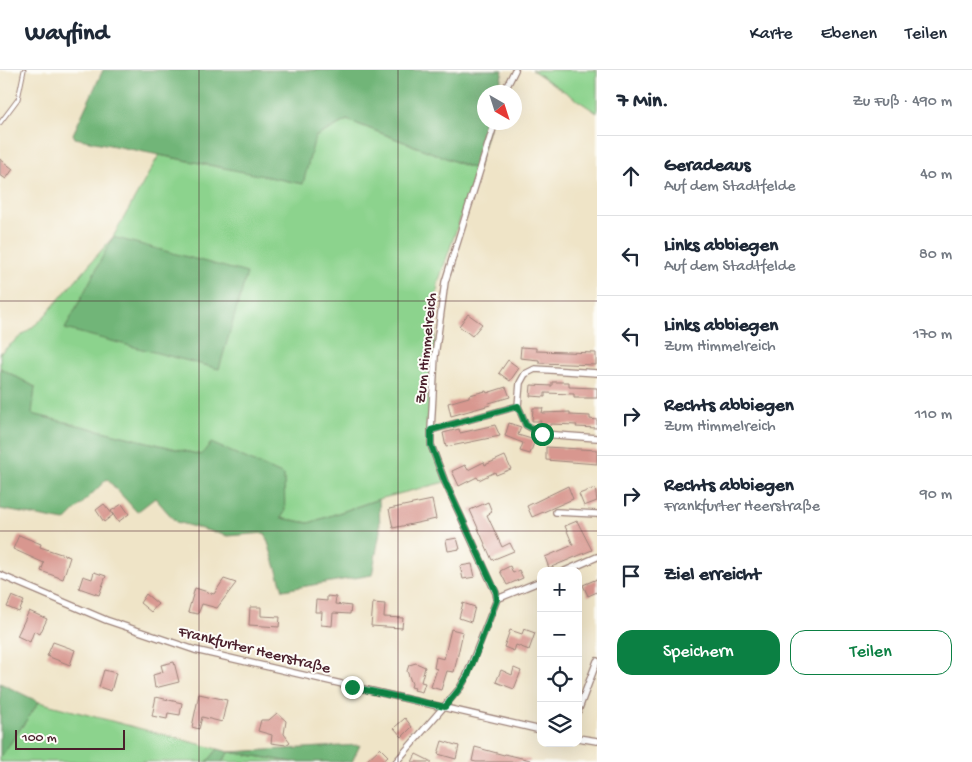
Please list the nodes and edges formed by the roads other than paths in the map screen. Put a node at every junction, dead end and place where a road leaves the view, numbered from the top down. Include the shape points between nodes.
1 (24, 70) edge
2 (514, 70) edge
3 (507, 85) edge
4 (2, 119) edge
5 (0, 123) edge
6 (492, 130) edge
7 (597, 373) edge
8 (518, 406) junction
9 (431, 430) junction
10 (597, 438) edge
11 (556, 512) dead end
12 (597, 514) edge
13 (597, 557) edge
14 (574, 567) edge
15 (0, 575) edge
16 (537, 584) edge
17 (497, 599) junction
18 (597, 661) edge
19 (581, 702) edge
20 (445, 707) junction
21 (537, 729) edge
22 (582, 739) edge
23 (597, 742) edge
24 (396, 762) edge

1 - 4 lane via 18,99
2 - 3 street
4 - 5 lane
6 - 9 street, Zum Himmelreich via 445,282 435,356
7 - 8 street via 535,369 525,374 520,383
8 - 9 street
8 - 10 street via 526,425 542,434
9 - 17 street, Zum Himmelreich via 431,445 445,482
11 - 12 street
13 - 14 street
15 - 20 street, Frankfurter Heerstraße via 106,620 195,650
16 - 17 street
17 - 20 street via 468,675
18 - 19 street
20 - 21 street, Frankfurter Heerstraße
20 - 24 street
22 - 23 street

